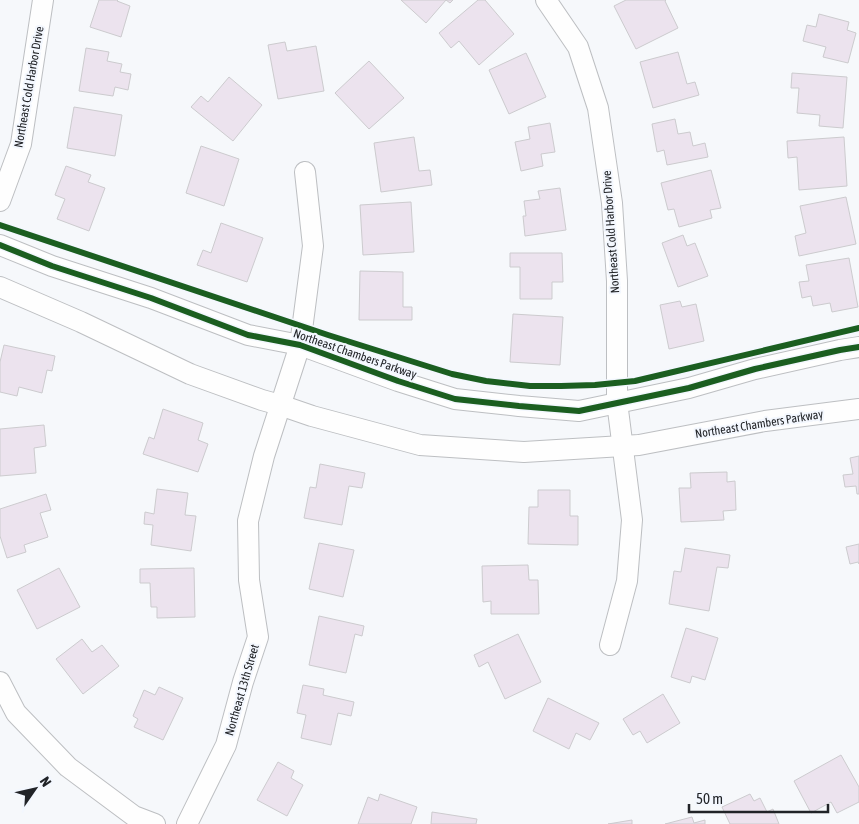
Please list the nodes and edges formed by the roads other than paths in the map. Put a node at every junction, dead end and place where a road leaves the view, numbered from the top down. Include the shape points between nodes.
1 (43, 0) edge
2 (546, 0) edge
3 (305, 172) dead end
4 (0, 201) edge
5 (0, 245) edge
6 (0, 287) edge
7 (300, 345) junction
8 (859, 347) edge
9 (617, 402) junction
10 (280, 405) junction
11 (859, 409) edge
12 (623, 446) junction
13 (610, 645) dead end
14 (0, 682) edge
15 (155, 824) edge
16 (187, 824) edge

1 - 4 street, Northeast Cold Harbor Drive via 21,144
2 - 9 street, Northeast Cold Harbor Drive via 578,47 598,108 612,203 617,281
3 - 7 street, Northeast 13th Street via 313,246
5 - 7 street, Northeast Chambers Parkway via 248,335
6 - 10 street, Northeast Chambers Parkway via 190,374
7 - 9 street, Northeast Chambers Parkway via 455,399 579,411
7 - 10 street, Northeast 13th Street
8 - 9 street, Northeast Chambers Parkway
9 - 12 street, Northeast Cold Harbor Drive
10 - 12 street, Northeast Chambers Parkway via 420,445 524,452
10 - 16 street, Northeast 13th Street via 248,521 249,580 258,637 226,745
11 - 12 street, Northeast Chambers Parkway via 765,421
12 - 13 street, Northeast Cold Harbor Drive via 632,520 627,581
14 - 15 street via 16,712 68,767 134,816

